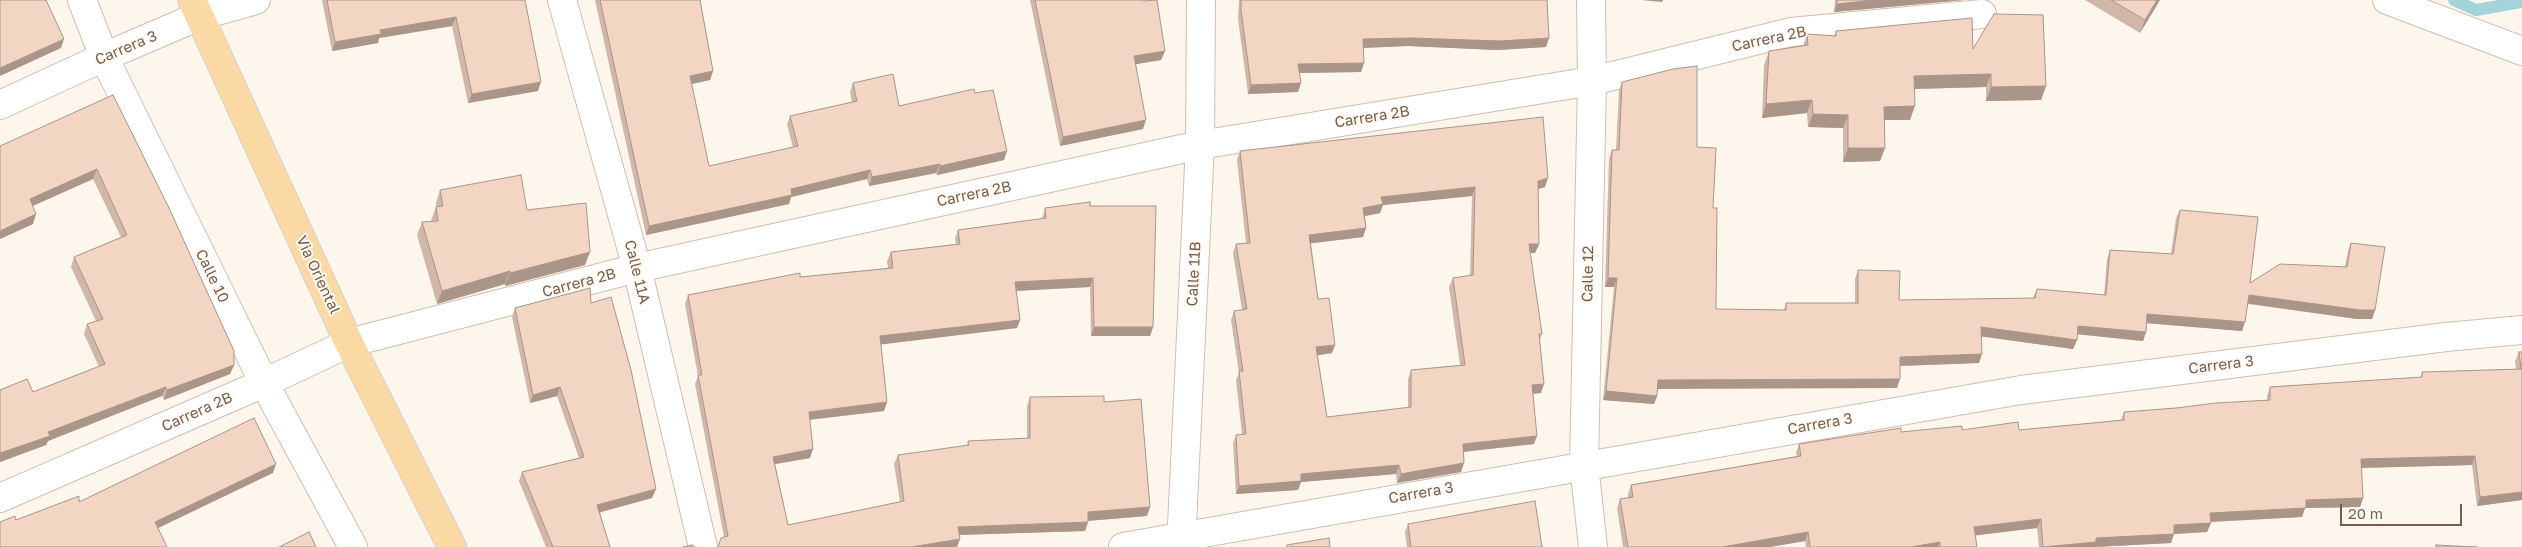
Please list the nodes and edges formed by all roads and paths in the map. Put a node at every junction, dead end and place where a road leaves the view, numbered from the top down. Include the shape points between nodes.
1 (82, 0) edge
2 (256, 0) edge
3 (562, 0) edge
4 (1201, 0) edge
5 (1591, 0) edge
6 (2387, 0) edge
7 (195, 8) edge
8 (1982, 14) dead end
9 (2522, 51) edge
10 (104, 57) junction
11 (1592, 81) junction
12 (0, 105) edge
13 (1200, 145) junction
14 (637, 268) junction
15 (2522, 330) edge
16 (349, 343) junction
17 (264, 383) junction
18 (1584, 465) junction
19 (0, 498) edge
20 (1181, 541) edge
21 (353, 547) edge
22 (452, 547) edge
23 (703, 547) edge
24 (1123, 547) edge
25 (1593, 547) edge

1 - 10 street, Calle 10
2 - 7 street, Carrera 3
3 - 14 street, Calle 11A
4 - 13 street, Calle 11B
5 - 11 street, Calle 12
6 - 9 street
7 - 10 street, Carrera 3
7 - 16 main road, Via Oriental
8 - 11 street, Carrera 2B via 1791,32
10 - 12 street, Carrera 3
10 - 17 street, Calle 10
11 - 13 street, Carrera 2B
11 - 18 street, Calle 12
13 - 14 street, Carrera 2B
13 - 20 street, Calle 11B
14 - 16 street, Carrera 2B
14 - 23 street, Calle 11A
15 - 18 street, Carrera 3 via 2022,390
16 - 17 street, Carrera 2B
16 - 22 main road, Via Oriental
17 - 19 street, Carrera 2B
17 - 21 street, Calle 10
18 - 20 street, Carrera 3
18 - 25 street, Calle 12
20 - 24 street, Carrera 3

